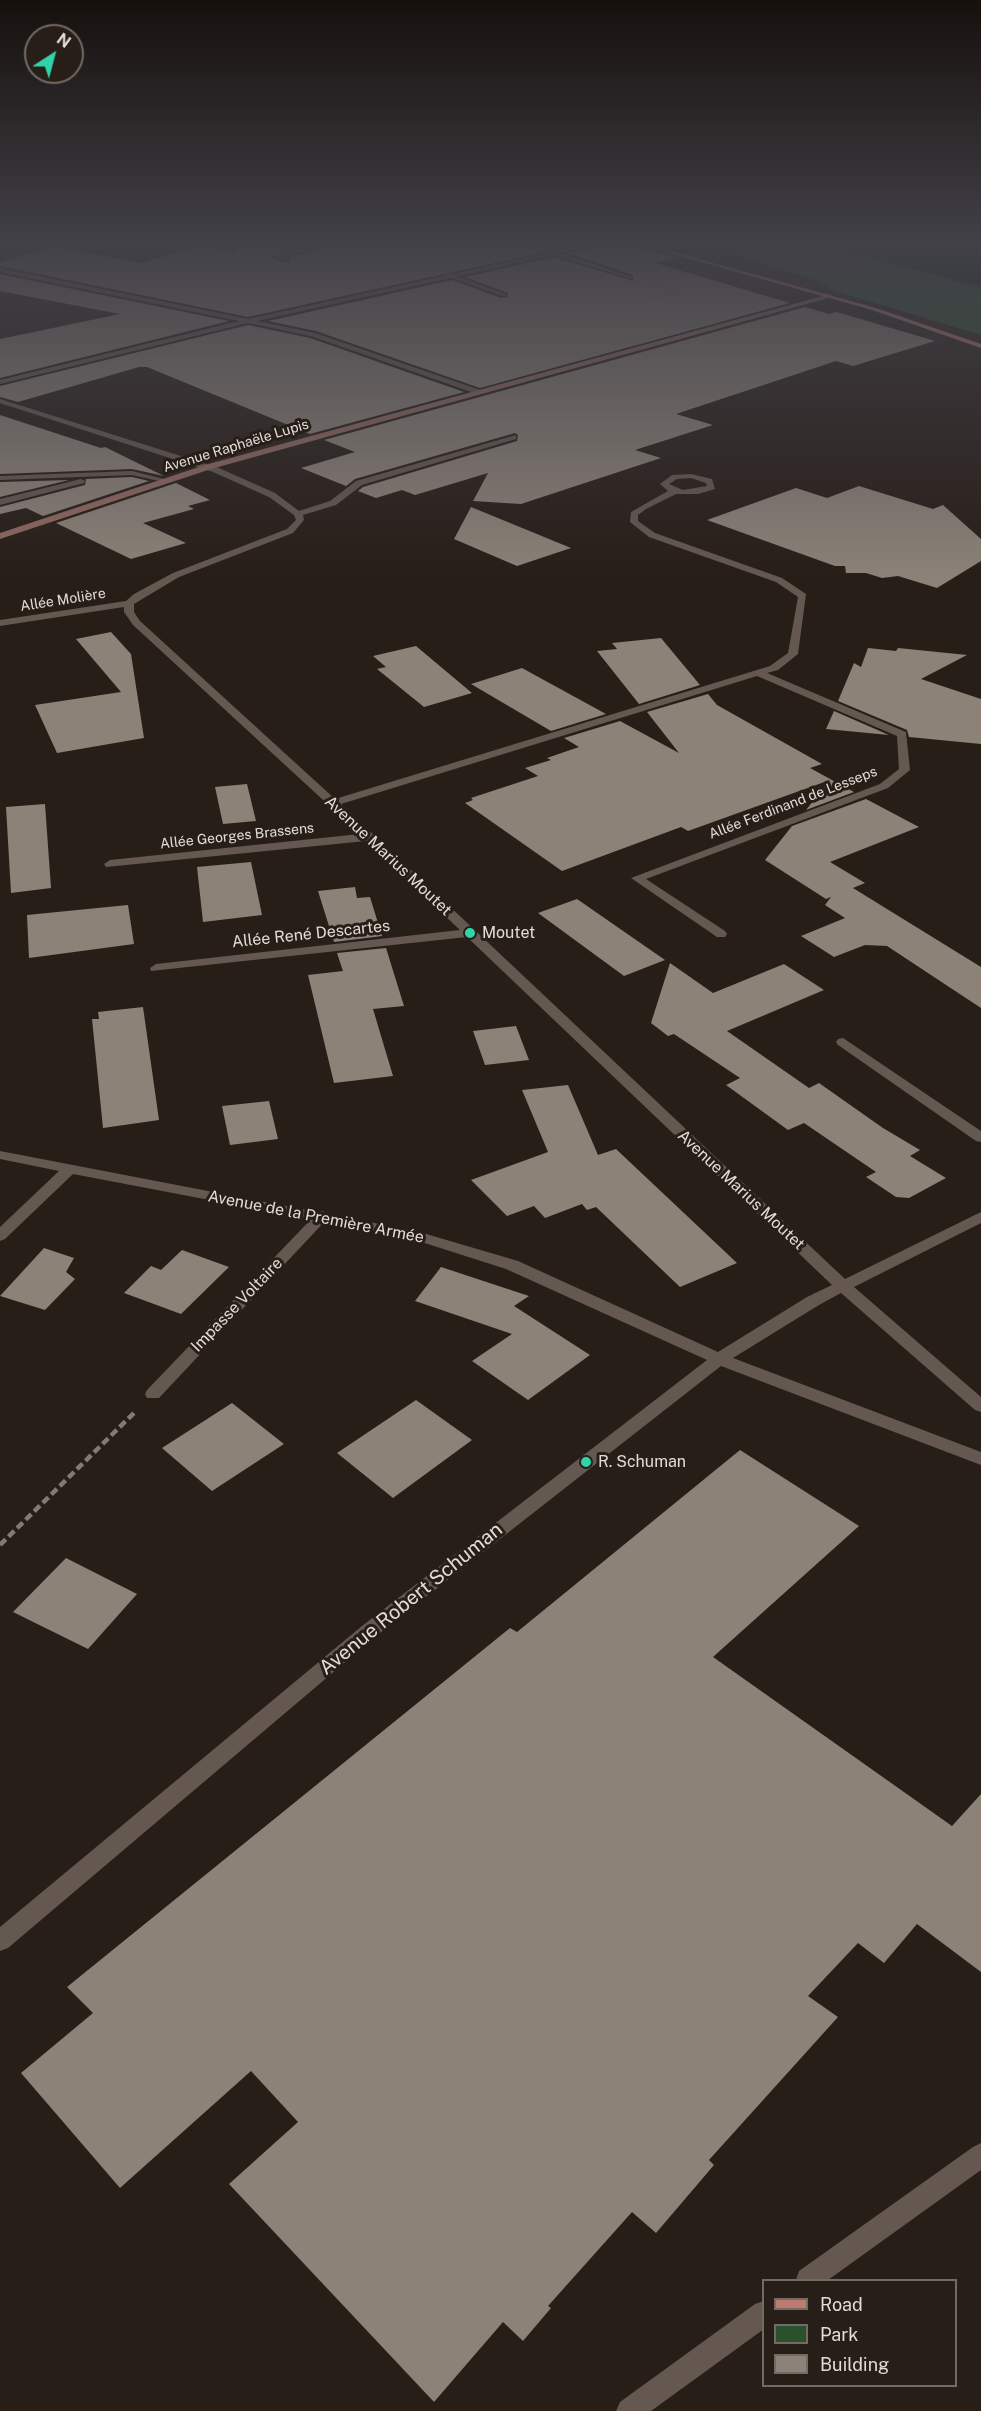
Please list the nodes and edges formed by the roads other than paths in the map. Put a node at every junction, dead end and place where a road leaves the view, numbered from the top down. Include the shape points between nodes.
1 (103, 357) edge
2 (378, 357) edge
3 (607, 357) edge
4 (0, 382) edge
5 (477, 392) junction
6 (0, 400) edge
7 (513, 437) dead end
8 (208, 467) junction
9 (104, 474) junction
10 (0, 478) edge
11 (168, 481) junction
12 (675, 491) junction
13 (0, 502) edge
14 (298, 514) junction
15 (0, 536) edge
16 (129, 603) junction
17 (0, 623) edge
18 (758, 673) junction
19 (333, 803) junction
20 (368, 837) junction
21 (110, 864) dead end
22 (470, 933) junction
23 (721, 934) dead end
24 (156, 968) dead end
25 (843, 1042) dead end
26 (981, 1138) edge
27 (0, 1155) edge
28 (69, 1169) junction
29 (322, 1216) junction
30 (981, 1217) edge
31 (0, 1236) edge
32 (843, 1286) junction
33 (719, 1359) junction
34 (153, 1394) road end
35 (981, 1406) edge
36 (981, 1459) edge
37 (0, 1941) edge
38 (981, 2155) edge
39 (809, 2279) edge
40 (762, 2314) edge
41 (629, 2411) edge

1 - 4 street
2 - 5 street
3 - 5 street, Avenue Raphaële Lupis
5 - 8 street, Avenue Raphaële Lupis
6 - 8 street
7 - 14 street via 359,483 333,503
8 - 11 street, Avenue Raphaële Lupis
8 - 14 street via 272,495
9 - 10 street
9 - 11 street via 132,473
9 - 13 street
11 - 15 street, Avenue Raphaële Lupis
12 - 12 street via 698,492 712,484 691,476 665,481 665,487
12 - 18 street via 643,507 634,514 634,522 652,535 779,580 803,596 793,654 774,668
14 - 16 street via 300,520 290,531 176,575
16 - 17 street, Allée Molière
16 - 19 street, Avenue Marius Moutet via 136,623
18 - 19 street
18 - 23 street, Allée Ferdinand de Lesseps via 902,734 905,770 884,786 637,878
19 - 20 street, Avenue Marius Moutet
20 - 21 street, Allée Georges Brassens
20 - 22 street, Avenue Marius Moutet
22 - 24 street, Allée René Descartes
22 - 32 street, Avenue Marius Moutet
25 - 26 street
27 - 28 street, Avenue de la Première Armée
28 - 29 street, Avenue de la Première Armée
28 - 31 street
29 - 33 street, Avenue de la Première Armée via 411,1234 512,1265
29 - 34 street, Impasse Voltaire
30 - 32 street, Avenue Robert Schuman
32 - 33 street, Avenue Robert Schuman
32 - 35 street, Avenue Marius Moutet
33 - 36 street, Avenue de la Première Armée
33 - 37 street, Avenue Robert Schuman via 369,1630
38 - 39 street
40 - 41 street

